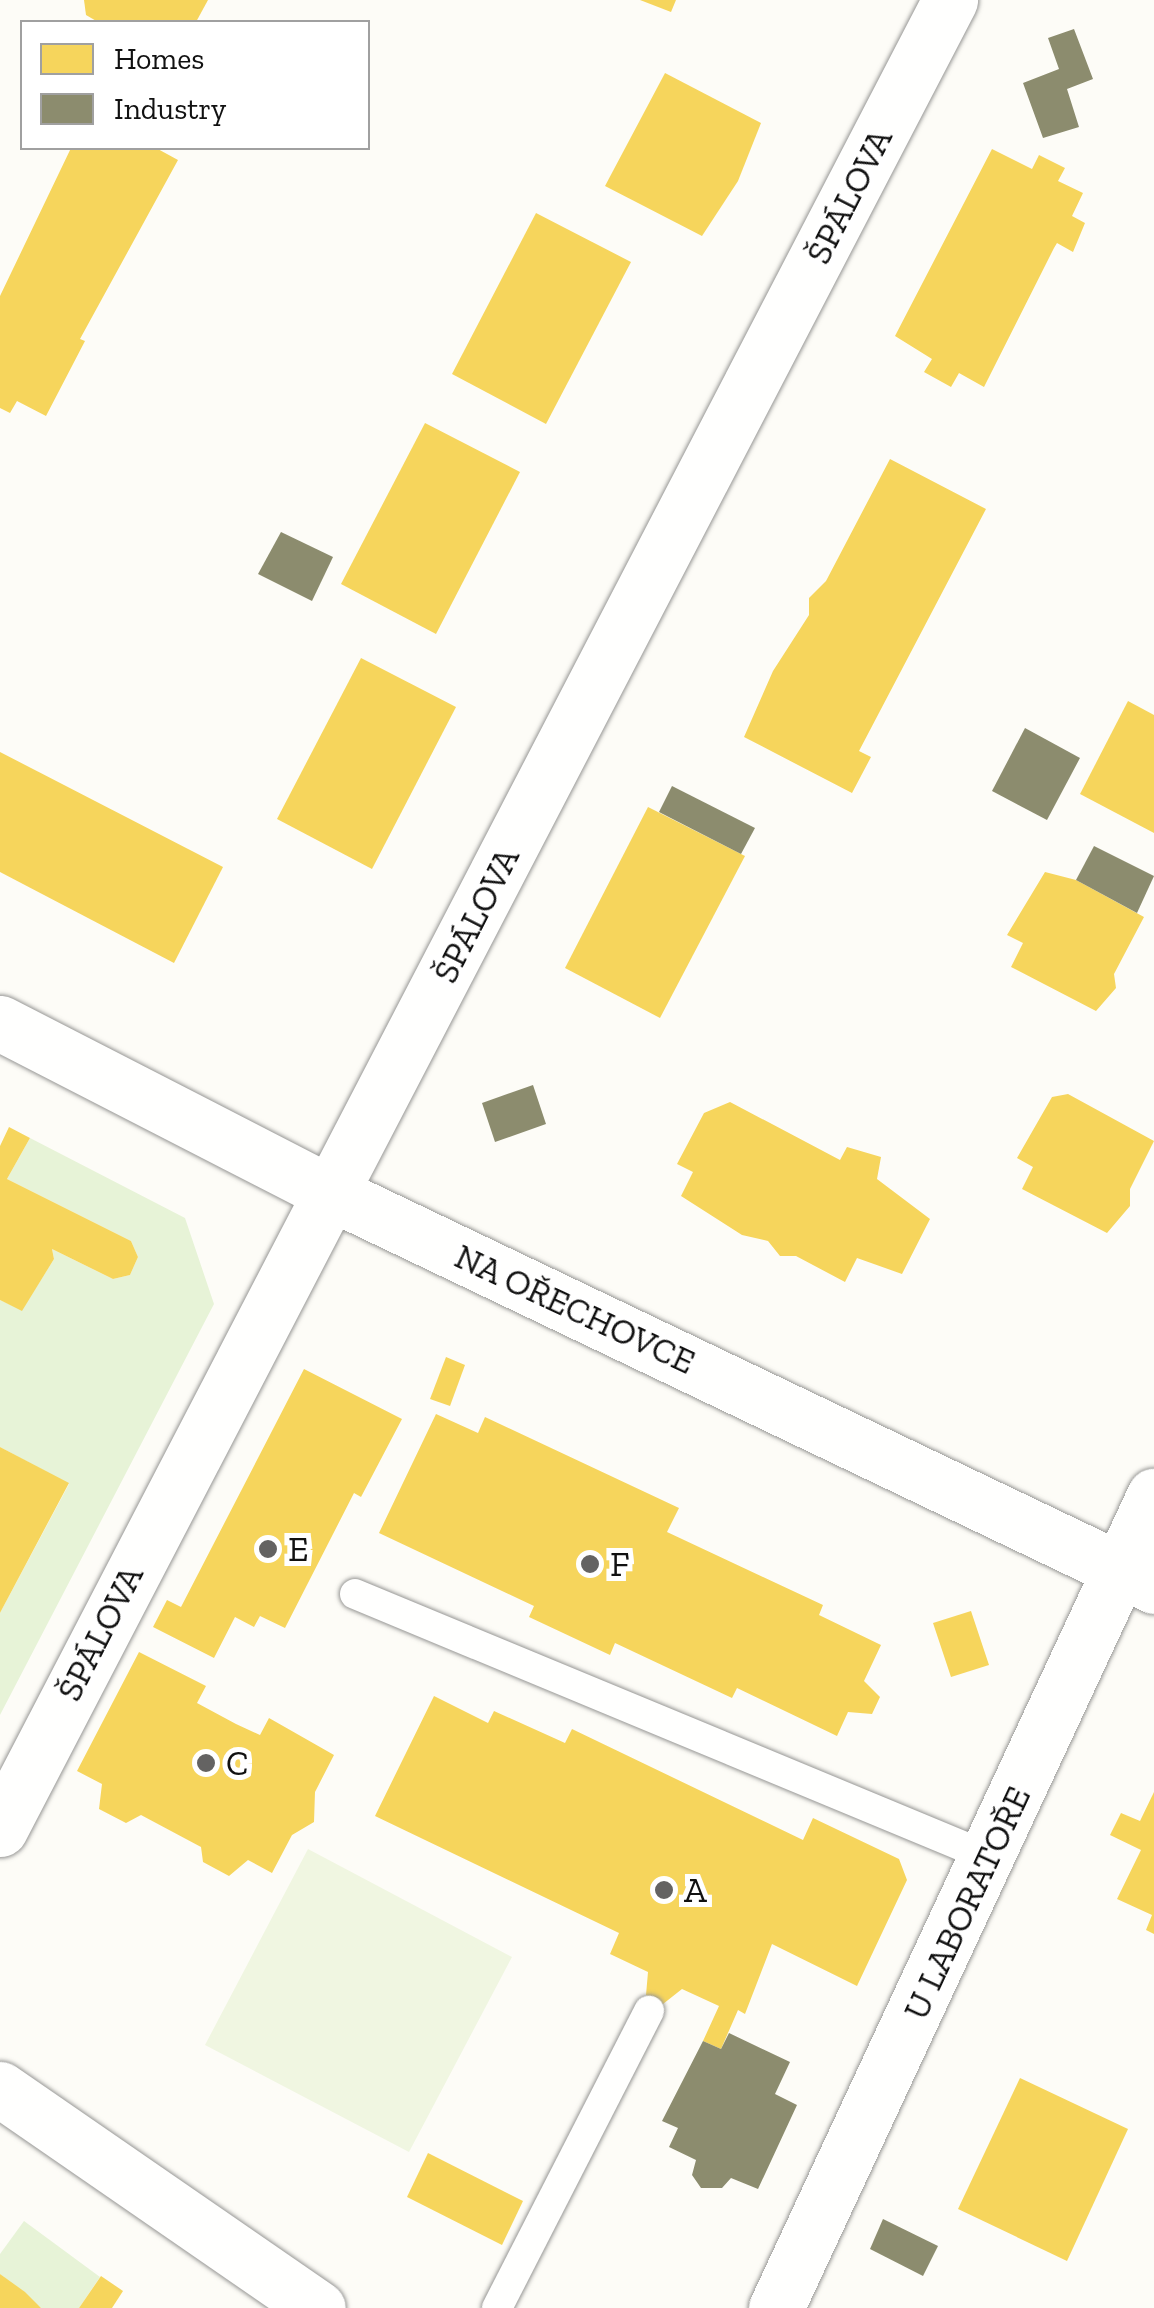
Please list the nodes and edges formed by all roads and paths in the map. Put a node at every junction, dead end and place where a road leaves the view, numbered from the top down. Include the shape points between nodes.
1 (950, 0) edge
2 (0, 1024) edge
3 (329, 1192) junction
4 (1154, 1496) edge
5 (1138, 1578) edge
6 (355, 1594) dead end
7 (0, 1829) edge
8 (989, 1858) junction
9 (649, 2010) dead end
10 (0, 2089) edge
11 (318, 2308) edge
12 (497, 2308) edge
13 (776, 2308) edge

1 - 3 street, ŠPÁLOVA
2 - 3 street, NA OŘECHOVCE
3 - 5 street, NA OŘECHOVCE
3 - 7 street, ŠPÁLOVA
4 - 5 street, U LABORATOŘE
5 - 8 street, U LABORATOŘE
6 - 8 lane
8 - 13 street, U LABORATOŘE
9 - 12 lane
10 - 11 street

